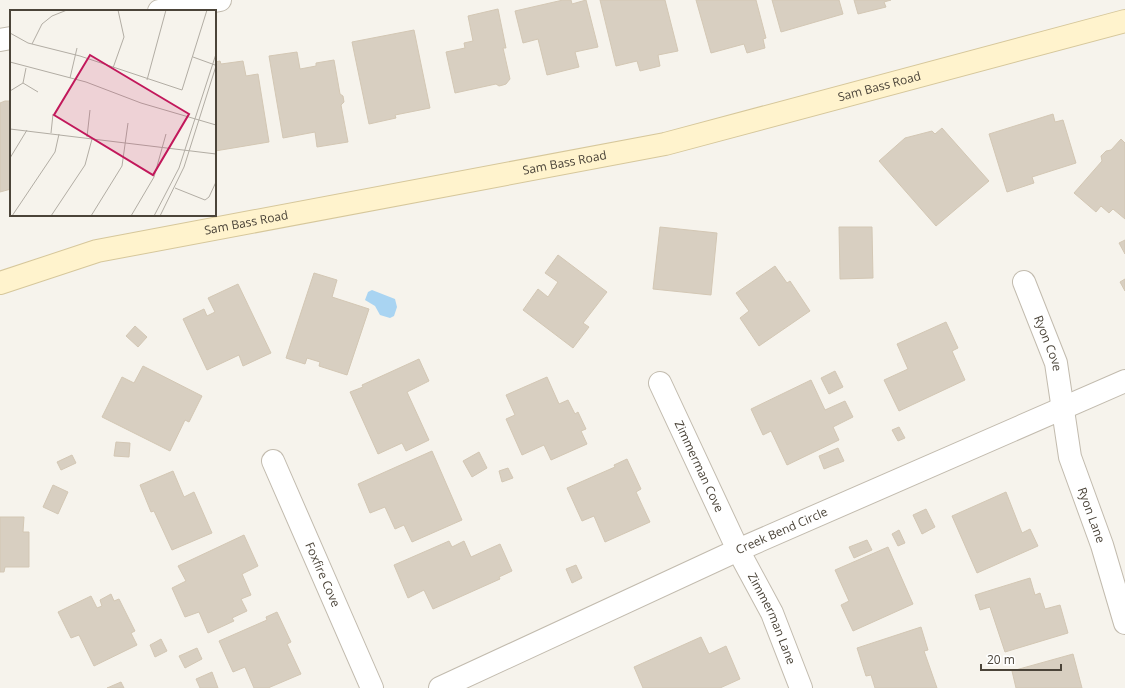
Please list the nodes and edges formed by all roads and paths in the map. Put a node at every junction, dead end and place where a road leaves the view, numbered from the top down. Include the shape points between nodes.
1 (220, 0) edge
2 (165, 10) edge
3 (1125, 21) edge
4 (10, 38) edge
5 (0, 40) edge
6 (1024, 282) dead end
7 (0, 283) edge
8 (1125, 381) edge
9 (660, 383) dead end
10 (1063, 408) junction
11 (273, 461) dead end
12 (738, 550) junction
13 (1125, 622) edge
14 (372, 688) edge
15 (440, 688) edge
16 (802, 688) edge

1 - 2 street
3 - 7 main road, Sam Bass Road via 666,144 98,251
4 - 5 street
6 - 10 street, Ryon Cove via 1056,363
8 - 10 street, Creek Bend Circle
9 - 12 street, Zimmerman Cove
10 - 12 street, Creek Bend Circle
10 - 13 street, Ryon Lane via 1070,457 1102,545
11 - 14 street, Foxfire Cove
12 - 15 street, Creek Bend Circle
12 - 16 street, Zimmerman Lane via 772,613

